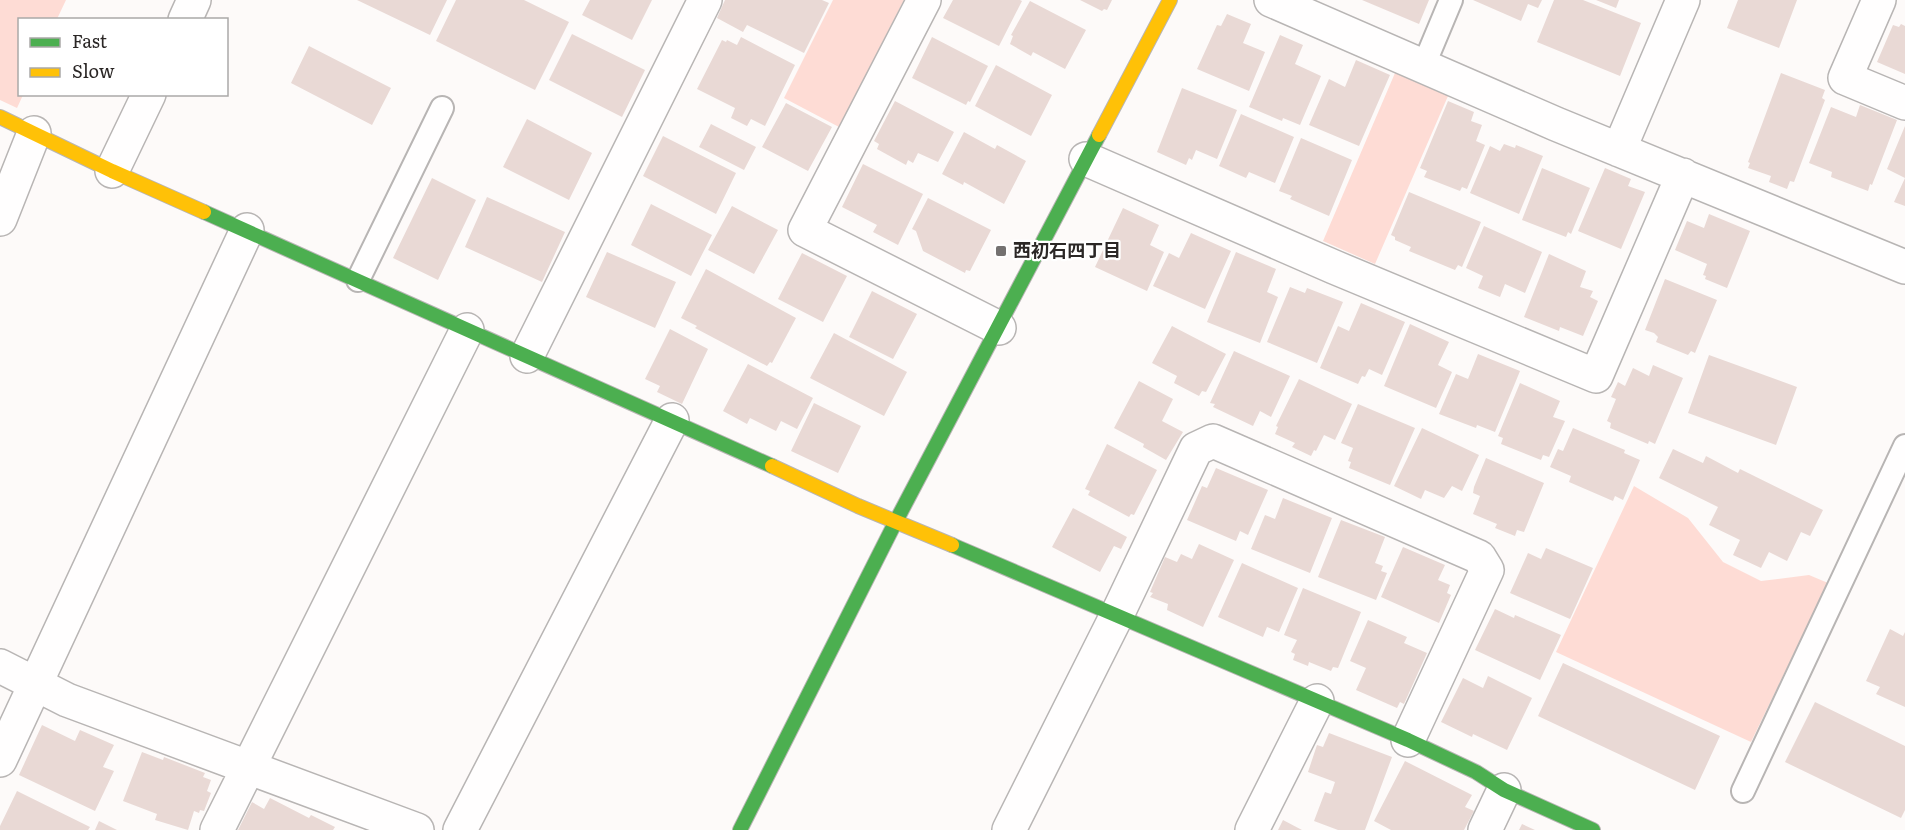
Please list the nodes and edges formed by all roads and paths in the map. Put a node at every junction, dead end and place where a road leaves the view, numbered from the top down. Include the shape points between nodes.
1 (194, 0) edge
2 (705, 0) edge
3 (924, 0) edge
4 (1170, 0) edge
5 (1271, 0) edge
6 (1451, 0) edge
7 (1683, 0) edge
8 (1879, 0) edge
9 (186, 18) edge
10 (1423, 67) junction
11 (148, 96) edge
12 (1905, 103) edge
13 (442, 108) dead end
14 (0, 117) edge
15 (34, 133) junction
16 (1619, 150) junction
17 (1086, 159) junction
18 (112, 171) junction
19 (1683, 176) junction
20 (0, 219) edge
21 (247, 230) junction
22 (1905, 267) edge
23 (358, 280) junction
24 (999, 328) junction
25 (467, 330) junction
26 (527, 356) junction
27 (672, 420) junction
28 (1905, 446) edge
29 (895, 523) junction
30 (1116, 616) junction
31 (0, 666) edge
32 (36, 685) junction
33 (1317, 701) junction
34 (1408, 740) junction
35 (0, 760) edge
36 (249, 766) junction
37 (1504, 790) junction
38 (1743, 791) dead end
39 (217, 830) edge
40 (417, 830) edge
41 (460, 830) edge
42 (740, 830) edge
43 (1009, 830) edge
44 (1252, 830) edge
45 (1485, 830) edge
46 (1593, 830) edge

1 - 9 street
2 - 26 street
3 - 24 street via 805,230
4 - 17 street
5 - 10 street
6 - 10 lane
7 - 16 street
8 - 12 street via 1845,78
10 - 16 street
11 - 18 street
13 - 23 lane
14 - 15 street
15 - 18 street
15 - 20 street
16 - 19 street
17 - 19 street via 1596,376
17 - 24 street
18 - 21 street
19 - 22 street
21 - 23 street
21 - 32 street
23 - 25 street
24 - 29 street
25 - 26 street
25 - 36 street
26 - 27 street
27 - 29 street
27 - 41 street
28 - 38 lane
29 - 30 street
29 - 42 street
30 - 33 street
30 - 34 street via 1196,449 1213,441 1479,557 1487,570
30 - 43 street
31 - 32 street
32 - 35 street
32 - 36 street via 67,700
33 - 34 street
33 - 44 street
34 - 37 street via 1476,772
36 - 39 street
36 - 40 street
37 - 45 street
37 - 46 street

